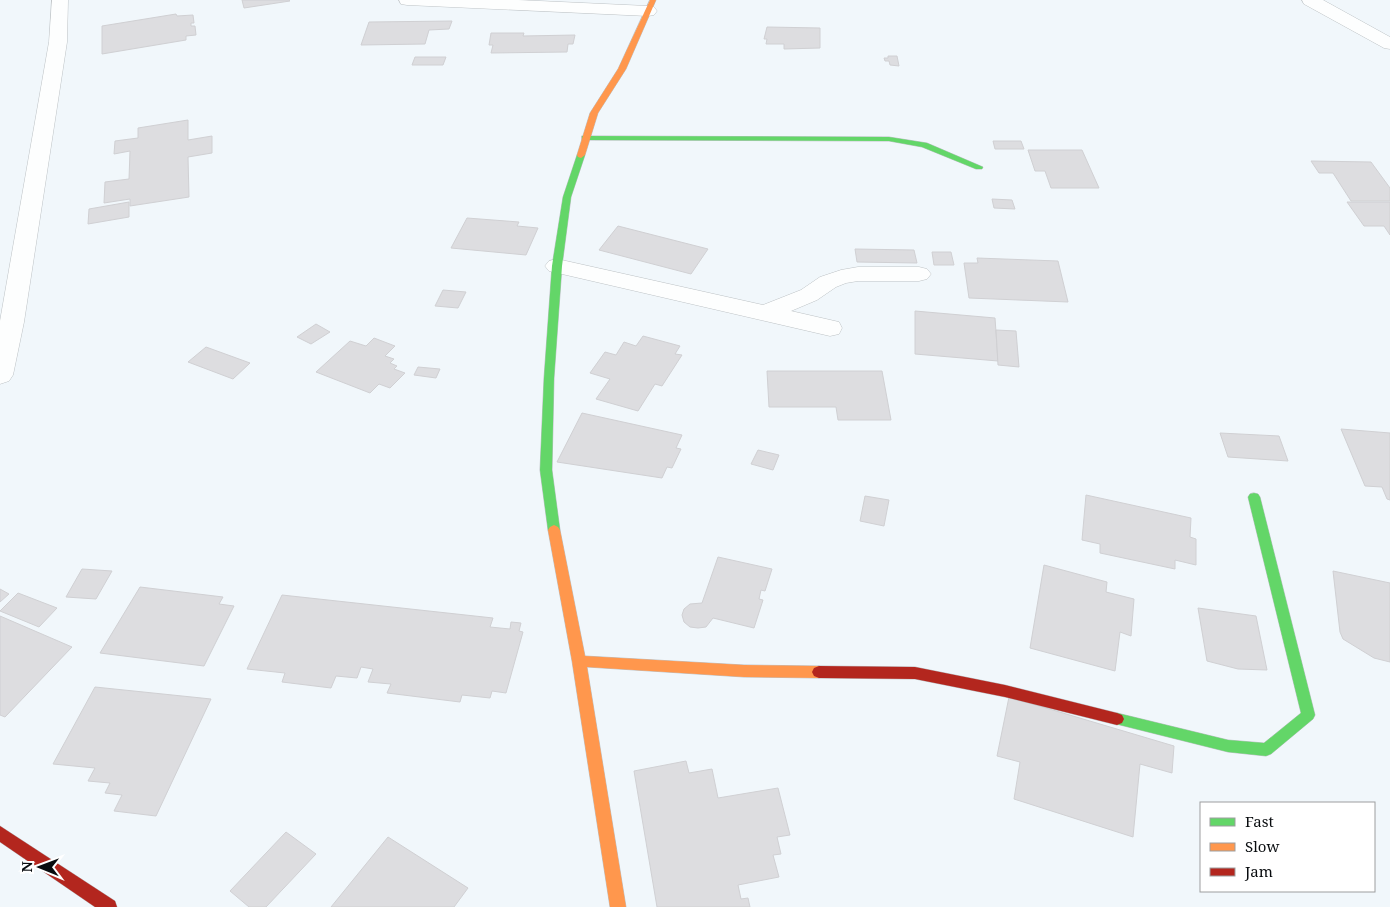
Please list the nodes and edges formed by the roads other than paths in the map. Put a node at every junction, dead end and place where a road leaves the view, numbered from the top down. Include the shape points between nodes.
1 (60, 0) edge
2 (407, 0) edge
3 (1310, 0) edge
4 (650, 5) edge
5 (1390, 44) edge
6 (585, 138) junction
7 (979, 167) dead end
8 (557, 266) junction
9 (919, 274) dead end
10 (766, 313) junction
11 (830, 328) dead end
12 (0, 375) edge
13 (1254, 497) dead end
14 (579, 661) junction
15 (0, 833) edge
16 (109, 907) edge
17 (618, 907) edge

1 - 12 street via 58,42 12,322
2 - 4 street
3 - 5 street
4 - 6 street via 622,68 594,113
6 - 7 street via 889,139 924,145
6 - 8 street via 566,198
8 - 10 street
8 - 14 street via 546,470
9 - 10 street via 841,277 809,296
10 - 11 street
13 - 14 street via 1308,715 1266,750 1197,739 915,673 744,671
14 - 17 street
15 - 16 street

